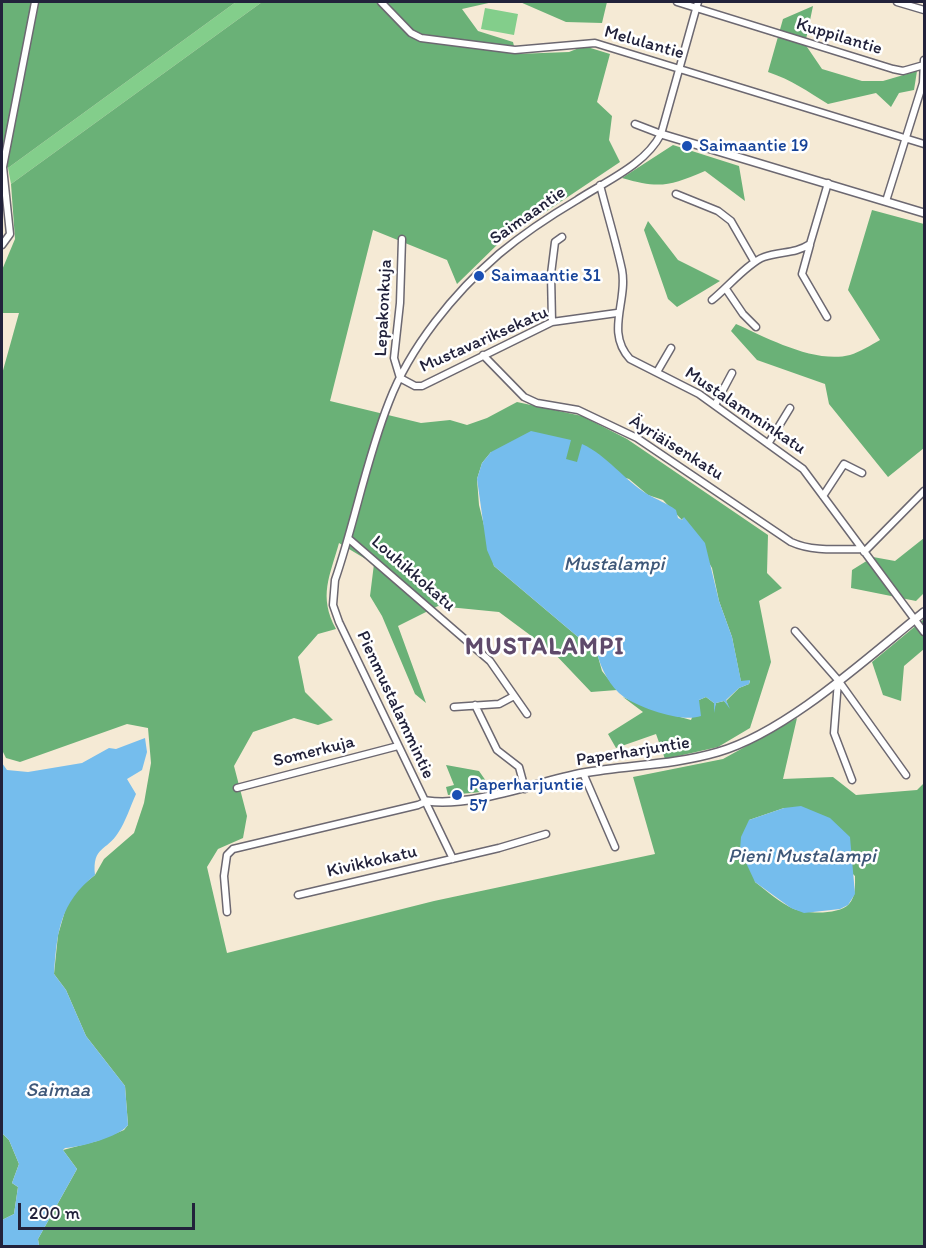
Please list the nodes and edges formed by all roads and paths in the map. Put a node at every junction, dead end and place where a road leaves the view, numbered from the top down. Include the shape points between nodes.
1 (35, 2) edge
2 (381, 2) edge
3 (677, 2) edge
4 (897, 2) edge
5 (697, 5) edge
6 (924, 10) edge
7 (924, 62) edge
8 (679, 69) junction
9 (635, 124) dead end
10 (661, 134) junction
11 (906, 138) junction
12 (924, 144) edge
13 (828, 183) junction
14 (600, 185) junction
15 (676, 194) dead end
16 (886, 201) junction
17 (924, 213) edge
18 (562, 237) dead end
19 (402, 239) dead end
20 (810, 244) junction
21 (2, 245) edge
22 (754, 261) junction
23 (726, 289) junction
24 (712, 300) dead end
25 (617, 313) junction
26 (828, 317) dead end
27 (552, 322) junction
28 (756, 327) dead end
29 (671, 348) dead end
30 (483, 355) junction
31 (657, 372) junction
32 (732, 373) dead end
33 (400, 378) junction
34 (715, 405) junction
35 (790, 408) dead end
36 (768, 444) junction
37 (862, 472) dead end
38 (924, 491) edge
39 (823, 496) junction
40 (349, 539) junction
41 (863, 550) junction
42 (332, 595) joint
43 (924, 612) edge
44 (915, 620) junction
45 (795, 631) dead end
46 (924, 632) edge
47 (838, 680) junction
48 (514, 696) junction
49 (475, 705) junction
50 (454, 707) dead end
51 (527, 714) dead end
52 (398, 746) junction
53 (582, 773) junction
54 (906, 775) dead end
55 (852, 780) dead end
56 (237, 788) dead end
57 (525, 789) junction
58 (427, 801) junction
59 (546, 834) dead end
60 (615, 847) dead end
61 (453, 859) junction
62 (298, 895) dead end
63 (227, 912) dead end

1 - 21 street via 3,167 10,234
2 - 8 street, Melulantie via 421,38 515,50 595,43
3 - 5 street, Kuppilantie
4 - 6 street
5 - 7 street, Kuppilantie via 893,69 903,70
5 - 8 street
7 - 11 street via 923,83
8 - 10 street
8 - 11 street, Melulantie
9 - 10 street
10 - 13 street
10 - 14 street, Saimaantie via 647,154
11 - 12 street, Melulantie
11 - 16 street
13 - 16 street
13 - 20 street
14 - 25 street, Mustalamminkatu via 622,270
14 - 33 street, Saimaantie via 519,238 474,277 446,310
15 - 22 street via 731,220
16 - 17 street
18 - 27 street via 555,242 552,257
19 - 33 street, Lepakonkuja via 394,358
20 - 22 street via 792,253
20 - 26 street via 802,274
22 - 23 street
23 - 24 street
23 - 28 street
25 - 27 street, Mustavariksekatu
25 - 31 street, Mustalamminkatu via 622,350
27 - 30 street, Mustavariksekatu
29 - 31 street
30 - 33 street, Mustavariksekatu via 422,386
30 - 41 street, Äyriäisenkatu via 524,397 578,410 637,438 791,542 825,549
31 - 34 street, Mustalamminkatu
32 - 34 street
33 - 40 street, Saimaantie via 378,433
34 - 36 street, Mustalamminkatu
35 - 36 street
36 - 39 street, Mustalamminkatu via 802,468
37 - 39 street via 844,464
38 - 41 street
39 - 41 street, Mustalamminkatu
40 - 42 street, Saimaantie
40 - 48 street, Louhikkokatu via 482,654
41 - 44 street, Mustalamminkatu
42 - 52 street, Pienmustalammintie via 339,622
43 - 44 street, Paperharjuntie
44 - 46 street, Mustalamminkatu
44 - 47 street, Paperharjuntie
45 - 47 street
47 - 53 street, Paperharjuntie via 777,723 719,752
47 - 54 street
47 - 55 street via 834,734
48 - 49 street via 504,703
48 - 51 street, Louhikkokatu
49 - 50 street
49 - 57 street via 498,750 519,767
52 - 56 street, Somerkuja
52 - 58 street, Pienmustalammintie
53 - 57 street, Paperharjuntie
53 - 60 street
57 - 58 street, Paperharjuntie
58 - 61 street, Pienmustalammintie
58 - 63 street, Paperharjuntie via 233,849 227,855
59 - 61 street, Kivikkokatu
61 - 62 street, Kivikkokatu

